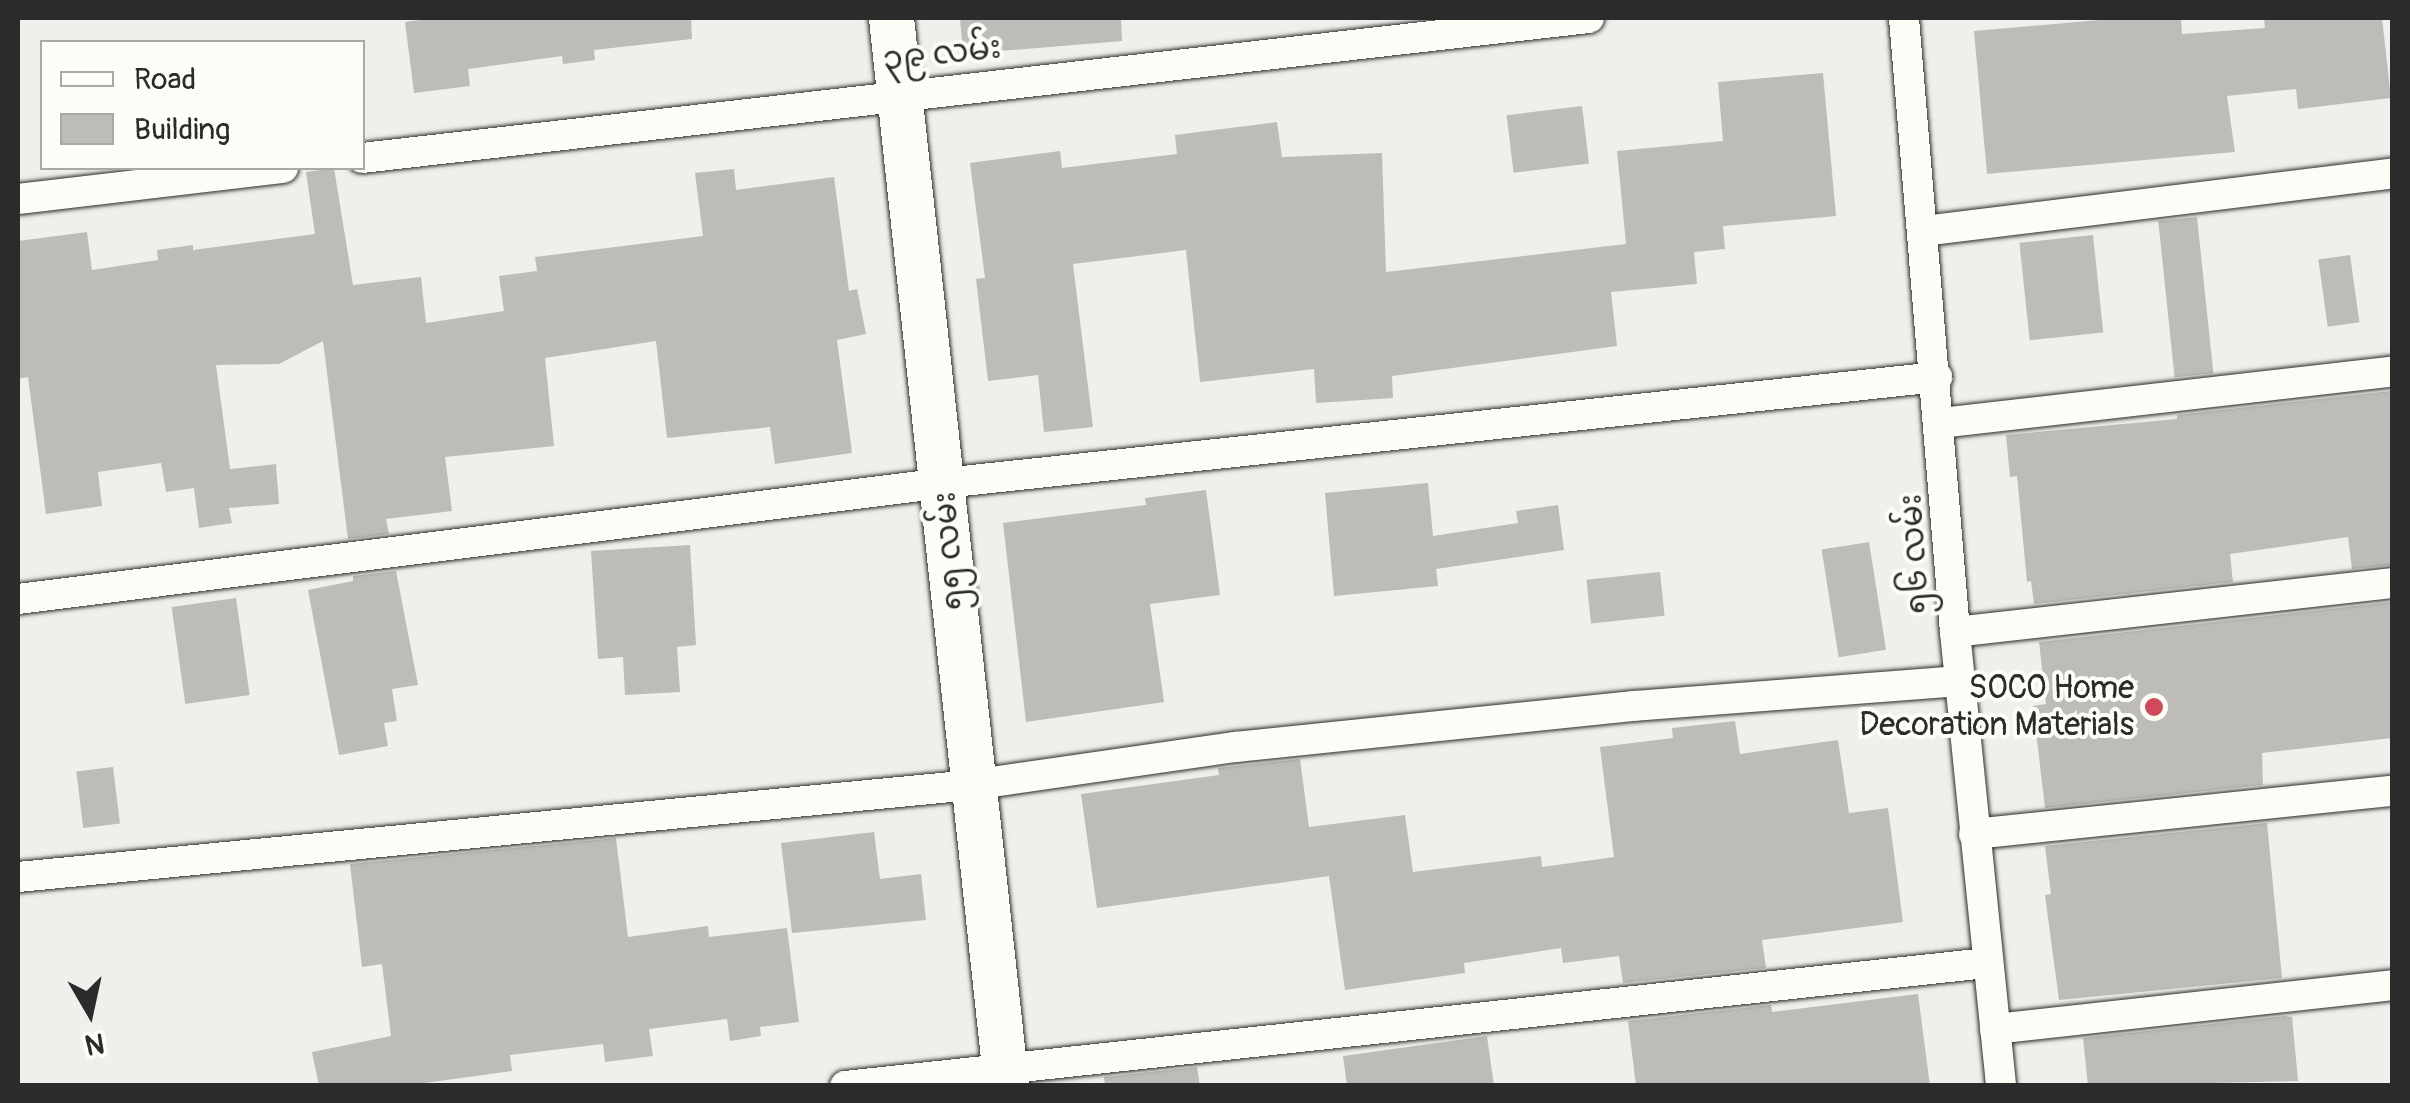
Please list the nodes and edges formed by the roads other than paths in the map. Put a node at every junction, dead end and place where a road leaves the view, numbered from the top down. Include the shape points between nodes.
1 (891, 18) edge
2 (1589, 18) edge
3 (1904, 18) edge
4 (900, 94) junction
5 (365, 158) edge
6 (266, 170) edge
7 (2392, 173) edge
8 (18, 199) edge
9 (1923, 230) junction
10 (2392, 372) edge
11 (1938, 377) junction
12 (1941, 424) junction
13 (944, 483) junction
14 (2392, 582) edge
15 (18, 599) edge
16 (1956, 632) junction
17 (1961, 681) junction
18 (971, 786) junction
19 (2392, 791) edge
20 (1974, 834) junction
21 (18, 877) edge
22 (1987, 963) junction
23 (2392, 985) edge
24 (1995, 1030) junction
25 (1004, 1076) edge
26 (845, 1086) edge
27 (2001, 1086) edge

1 - 4 main road, ၅၅ လမ်း
2 - 4 street, ၃၉ လမ်း
3 - 9 street, ၅၆ လမ်း
4 - 5 street, ၃၉ လမ်း
4 - 13 main road, ၅၅ လမ်း
6 - 8 street
7 - 9 street
9 - 11 street, ၅၆ လမ်း
10 - 12 street
11 - 12 street, ၅၆ လမ်း
11 - 13 street
12 - 16 street, ၅၆ လမ်း
13 - 15 street
13 - 18 main road, ၅၅ လမ်း
14 - 16 street
16 - 17 street, ၅၆ လမ်း
17 - 18 street via 1236,748
17 - 20 street, ၅၆ လမ်း
18 - 21 street
18 - 25 main road, ၅၅ လမ်း
19 - 20 street
20 - 22 street, ၅၆ လမ်း
22 - 24 street, ၅၆ လမ်း
22 - 25 street
23 - 24 street
24 - 27 street, ၅၆ လမ်း
25 - 26 street

